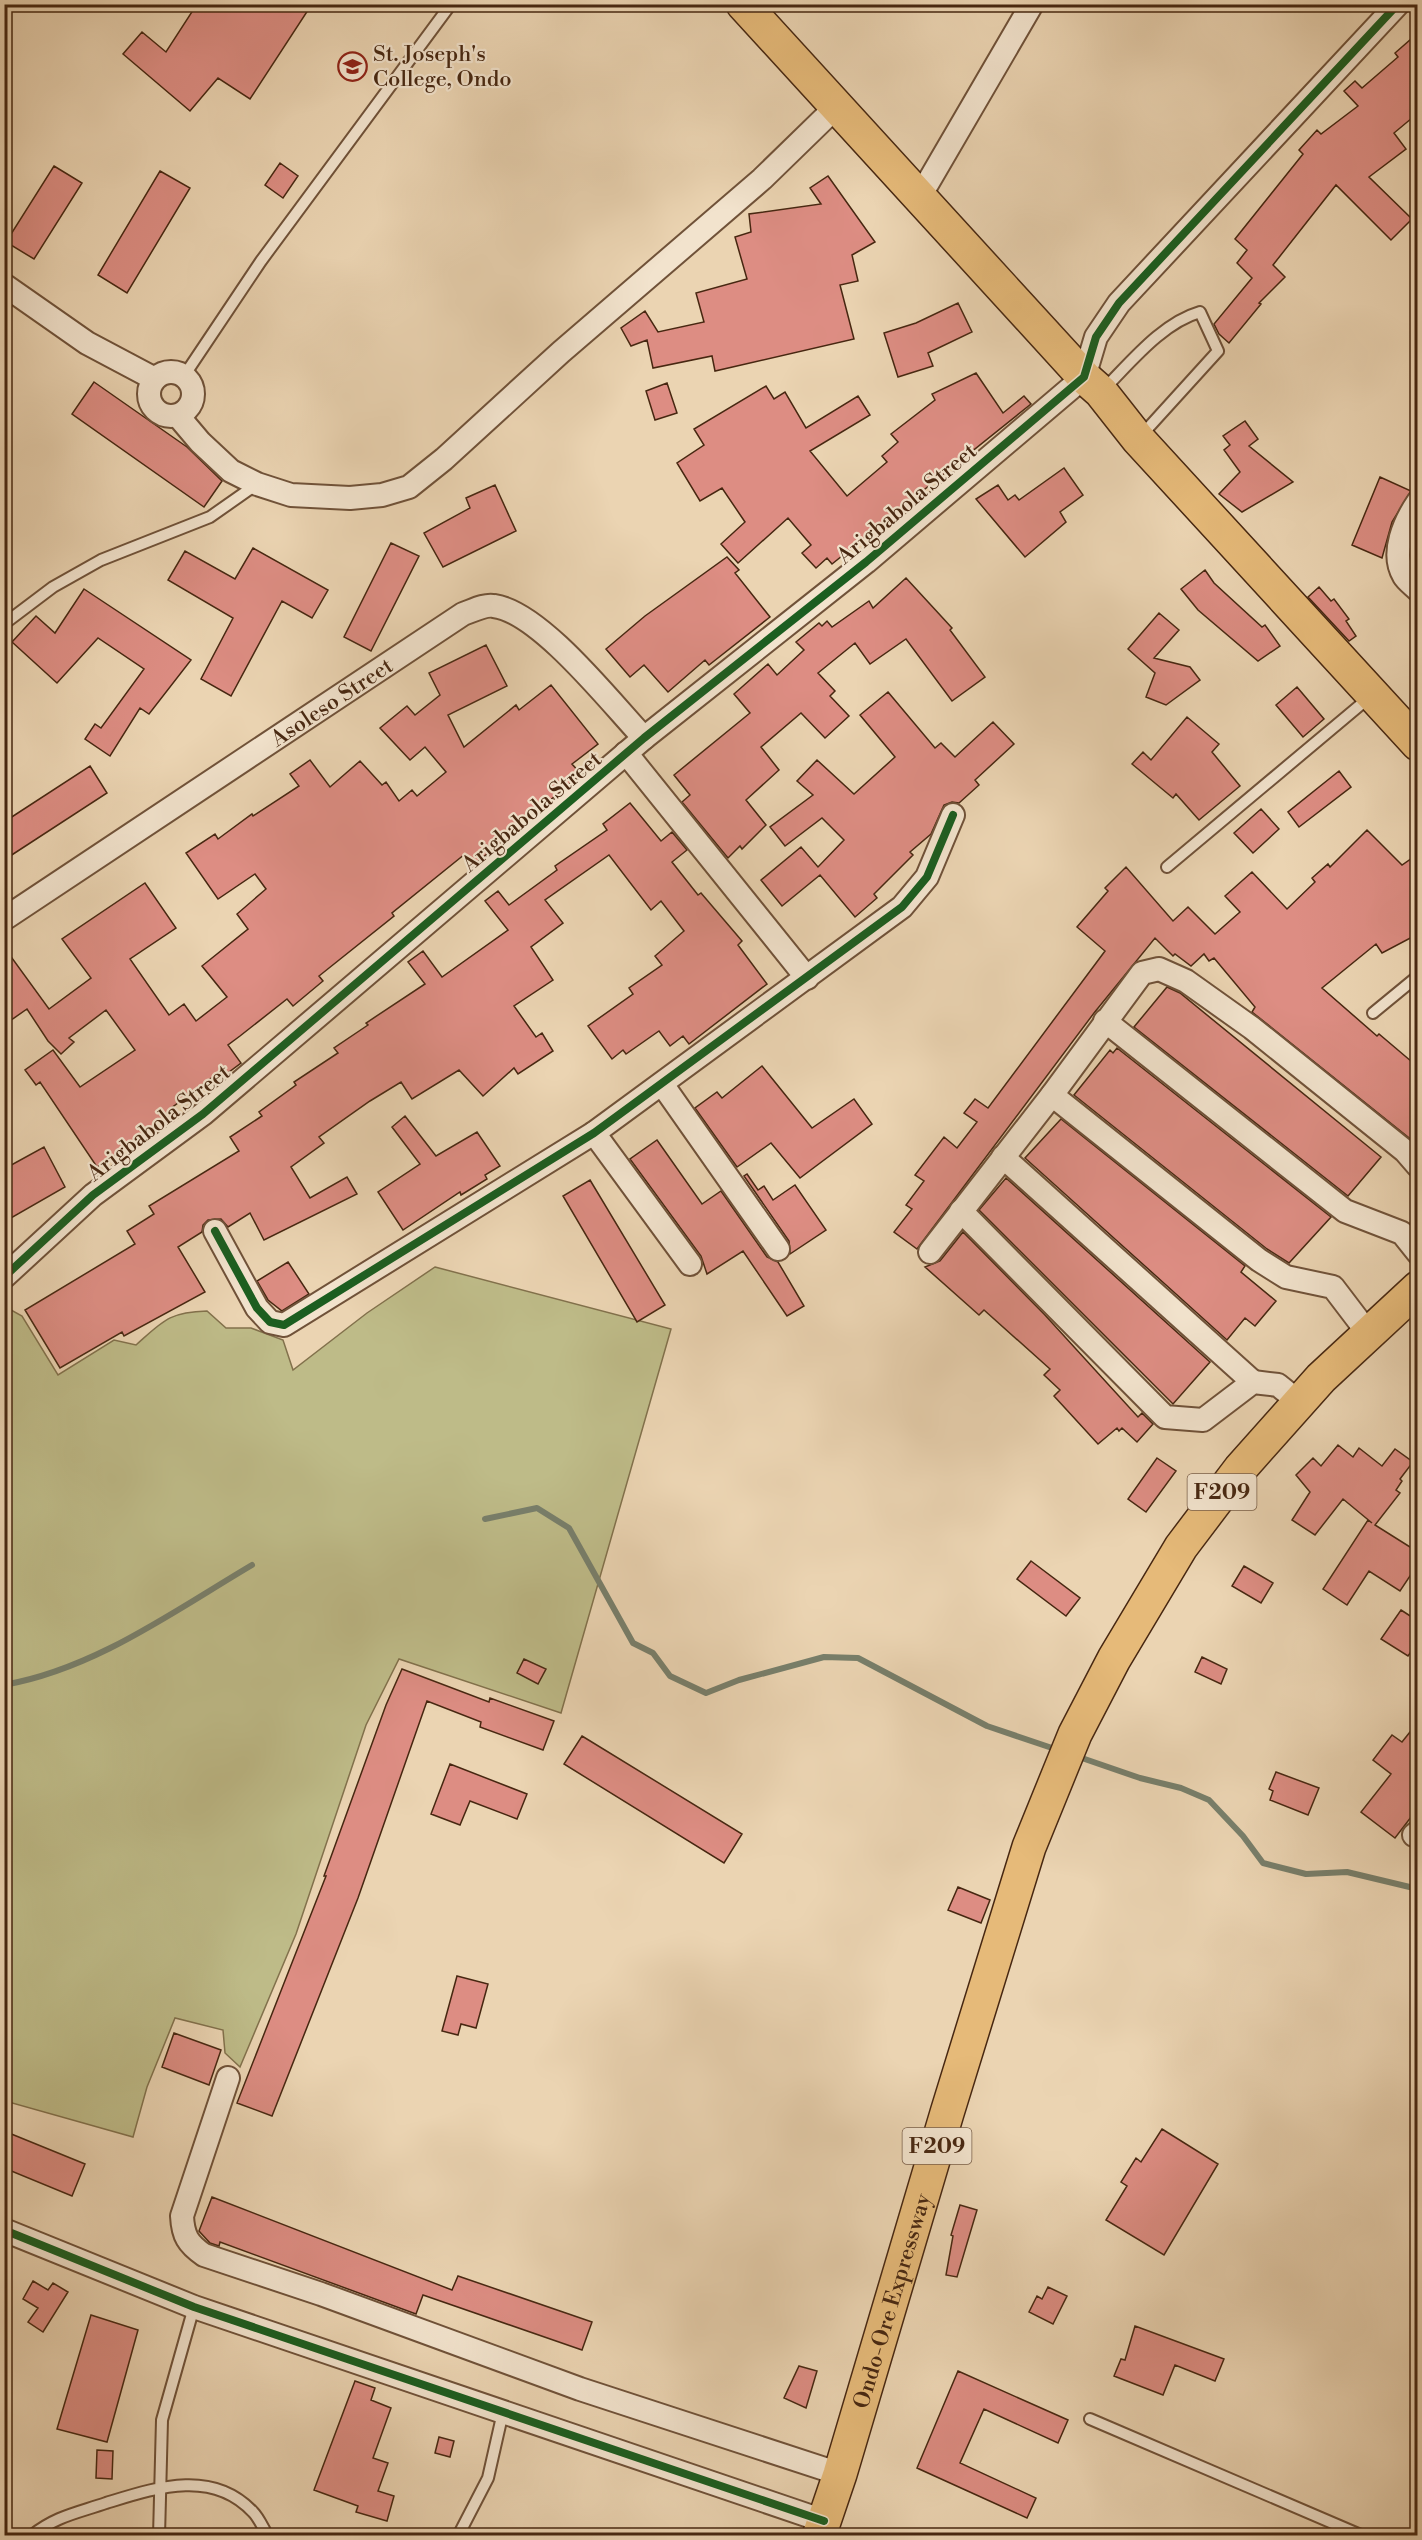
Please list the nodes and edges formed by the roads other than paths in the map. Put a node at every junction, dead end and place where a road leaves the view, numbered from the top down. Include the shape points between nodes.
1 (451, 4) edge
2 (743, 4) edge
3 (1032, 4) edge
4 (1398, 4) edge
5 (836, 107) junction
6 (919, 198) junction
7 (4, 285) edge
8 (184, 376) junction
9 (153, 378) junction
10 (1092, 384) junction
11 (178, 416) junction
12 (1138, 439) junction
13 (257, 484) junction
14 (1418, 502) edge
15 (1418, 590) edge
16 (4, 624) edge
17 (1371, 695) junction
18 (644, 738) junction
19 (1418, 744) edge
20 (626, 753) junction
21 (953, 815) dead end
22 (1167, 867) dead end
23 (4, 919) edge
24 (1418, 976) edge
25 (807, 978) junction
26 (1373, 1013) dead end
27 (1105, 1021) junction
28 (662, 1084) junction
29 (1052, 1095) junction
30 (594, 1133) junction
31 (1003, 1157) junction
32 (1418, 1166) edge
33 (961, 1211) junction
34 (215, 1231) dead end
35 (778, 1249) dead end
36 (930, 1252) dead end
37 (1418, 1253) edge
38 (690, 1264) dead end
39 (4, 1277) edge
40 (1418, 1288) edge
41 (1368, 1333) junction
42 (1253, 1382) junction
43 (1299, 1402) junction
44 (228, 2078) dead end
45 (4, 2230) edge
46 (194, 2307) junction
47 (503, 2412) junction
48 (1090, 2419) dead end
49 (840, 2474) junction
50 (160, 2487) junction
51 (821, 2528) edge
52 (31, 2535) edge
53 (159, 2535) edge
54 (268, 2535) edge
55 (458, 2535) edge
56 (1363, 2535) edge

1 - 8 lane via 261,261
2 - 5 main road
3 - 6 street
4 - 10 street via 1119,303 1096,337
5 - 6 main road
5 - 13 street via 762,179 409,487 350,498 291,495
6 - 10 main road
7 - 9 street via 87,343
8 - 9 street via 175,372
8 - 11 street via 194,393 187,411
9 - 11 street via 149,396 152,405 168,416
10 - 12 main road
10 - 12 lane via 1184,317 1200,312 1218,351
10 - 18 street, Arigbabola Street
11 - 13 street via 231,471
12 - 17 main road
13 - 16 lane via 210,517 101,560 53,586
14 - 15 street via 1405,520 1399,548 1403,574
17 - 19 main road
17 - 22 lane
18 - 20 street, Arigbabola Street
18 - 23 street, Asoleso Street via 551,639 516,612 492,605 463,614
20 - 25 street
20 - 39 street, Arigbabola Street via 203,1114 93,1195
21 - 25 street via 927,877 902,908
24 - 26 lane
25 - 28 street
27 - 29 street
27 - 32 street via 1142,973 1159,969 1186,981 1252,1028 1405,1151
27 - 37 street via 1345,1211 1402,1233
28 - 30 street
28 - 35 street
29 - 31 street
29 - 41 street via 1259,1260 1286,1277 1333,1287
30 - 34 street via 284,1324 270,1322 257,1308
30 - 38 street
31 - 33 street
31 - 42 street
33 - 36 street
33 - 42 street via 1165,1417 1203,1420
40 - 41 main road, F209
41 - 43 main road, F209
42 - 43 street via 1278,1385
43 - 49 main road, Ondo-Ore Expressway / F209 via 1240,1469 1181,1547 1114,1659 1069,1747 1029,1847
44 - 49 street via 182,2217 188,2244 204,2255 580,2389
45 - 46 street
46 - 47 street
46 - 50 lane via 162,2420
47 - 51 street
47 - 55 lane via 488,2478
48 - 56 lane
49 - 51 main road, Ondo-Ore Expressway / F209
50 - 52 lane via 62,2515
50 - 53 lane
50 - 54 lane via 192,2485 229,2493 254,2512

